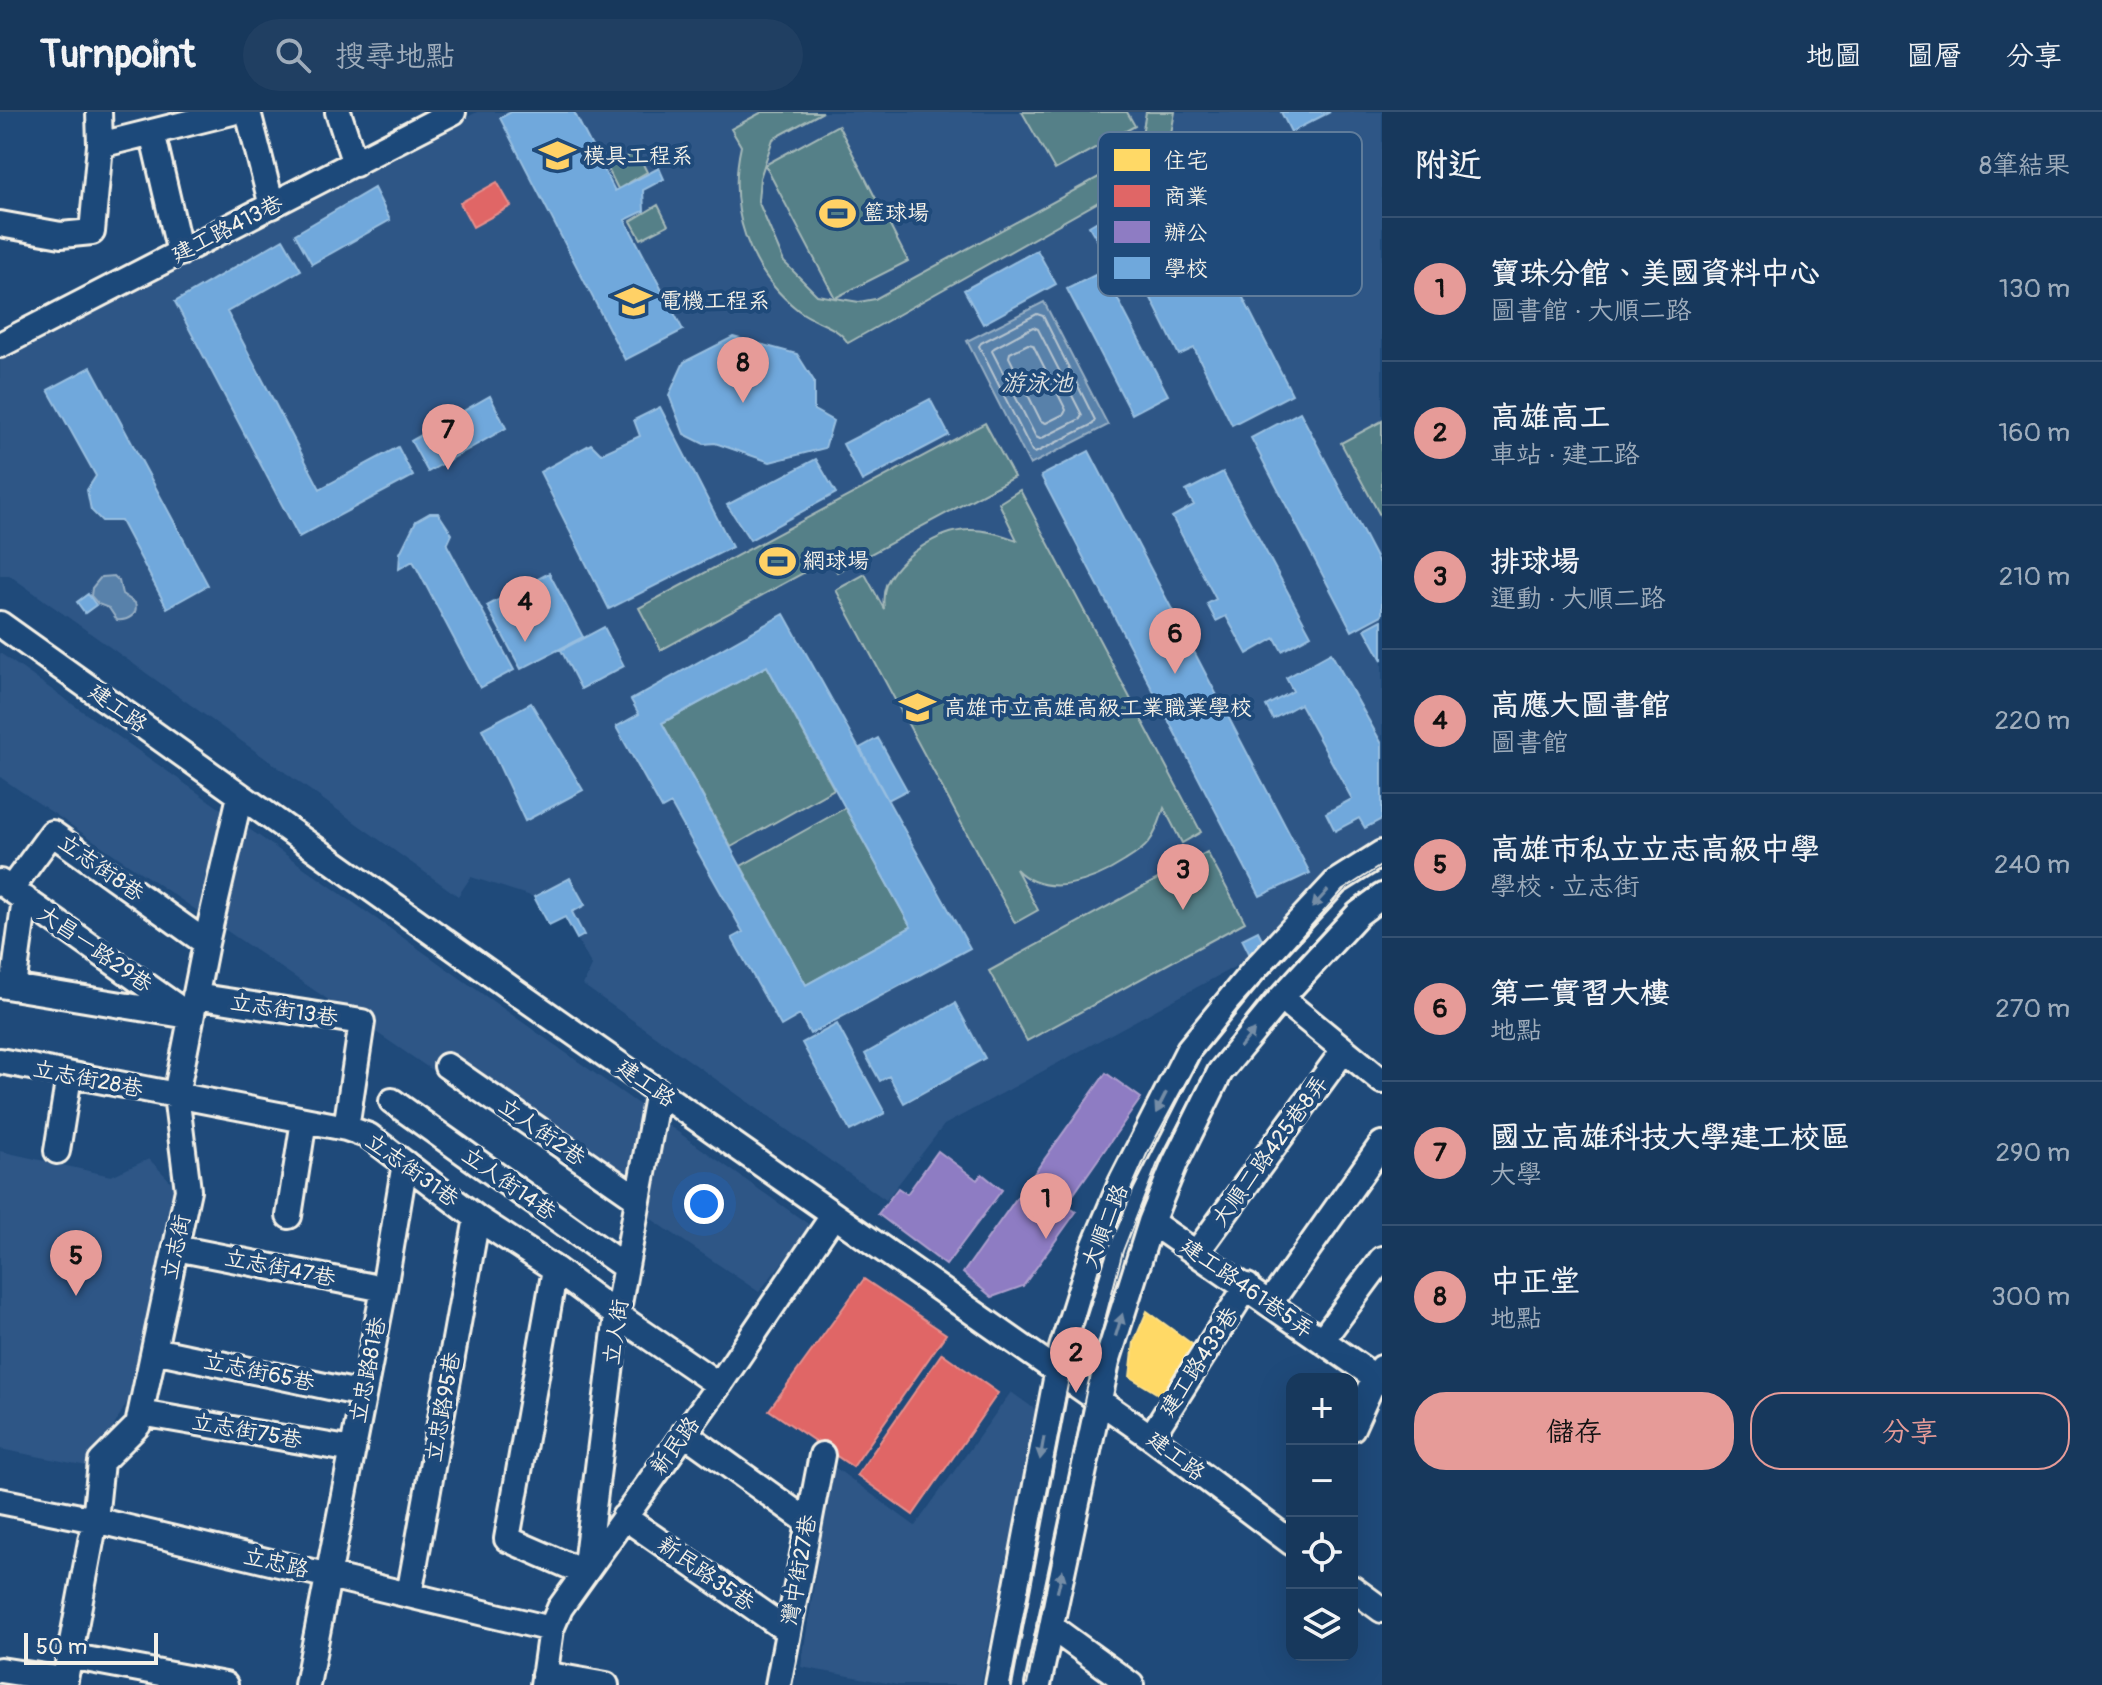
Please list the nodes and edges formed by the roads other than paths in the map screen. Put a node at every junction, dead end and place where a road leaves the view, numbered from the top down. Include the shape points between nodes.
1 (99, 112) edge
2 (248, 112) edge
3 (338, 112) edge
4 (222, 113) edge
5 (443, 114) edge
6 (152, 132) junction
7 (100, 145) junction
8 (355, 164) junction
9 (272, 206) junction
10 (0, 224) edge
11 (180, 253) junction
12 (0, 345) edge
13 (0, 624) edge
14 (240, 796) junction
15 (1382, 853) edge
16 (12, 890) edge
17 (1382, 896) edge
18 (206, 943) junction
19 (111, 960) junction
20 (6, 986) edge
21 (1281, 998) junction
22 (100, 1002) junction
23 (193, 1006) junction
24 (1344, 1050) junction
25 (0, 1061) edge
26 (447, 1066) dead end
27 (69, 1076) junction
28 (1382, 1081) edge
29 (658, 1091) junction
30 (176, 1095) junction
31 (392, 1101) dead end
32 (304, 1120) junction
33 (346, 1128) junction
34 (1382, 1144) edge
35 (57, 1151) dead end
36 (405, 1163) junction
37 (637, 1198) junction
38 (289, 1216) dead end
39 (833, 1216) junction
40 (477, 1218) junction
41 (1151, 1222) junction
42 (176, 1248) junction
43 (1197, 1252) junction
44 (1382, 1259) edge
45 (625, 1267) junction
46 (555, 1269) junction
47 (1247, 1286) junction
48 (384, 1289) junction
49 (1270, 1303) junction
50 (617, 1315) junction
51 (1322, 1340) junction
52 (154, 1350) junction
53 (1058, 1371) junction
54 (1380, 1376) edge
55 (719, 1385) junction
56 (363, 1394) junction
57 (1098, 1400) junction
58 (141, 1413) junction
59 (1358, 1415) edge
60 (684, 1433) junction
61 (1151, 1437) junction
62 (353, 1450) junction
63 (822, 1455) dead end
64 (0, 1501) edge
65 (624, 1517) junction
66 (95, 1520) junction
67 (807, 1521) junction
68 (1286, 1538) edge
69 (585, 1573) junction
70 (328, 1576) junction
71 (1353, 1589) edge
72 (409, 1595) junction
73 (1382, 1610) edge
74 (1050, 1626) junction
75 (551, 1629) junction
76 (788, 1631) junction
77 (0, 1670) edge
78 (66, 1673) edge
79 (543, 1679) edge
80 (225, 1685) edge
81 (307, 1685) edge
82 (606, 1685) edge
83 (778, 1685) edge
84 (998, 1685) edge
85 (1038, 1685) edge
86 (1131, 1685) edge

1 - 7 street
2 - 9 street
3 - 8 street
4 - 6 street
5 - 8 street, 建工路413巷
6 - 7 street
6 - 11 street
7 - 10 street via 92,232 61,235
8 - 9 street, 建工路413巷
9 - 11 street, 建工路413巷
11 - 12 street, 建工路413巷
13 - 14 street, 建工路
14 - 18 street, 立志街
14 - 29 street, 建工路
15 -> 53 street, 大順二路 via 1336,882 1189,1049 1094,1247
16 - 18 street, 立志街8巷 via 52,833
16 - 19 street, 大昌一路29巷
16 - 20 street
17 - 21 street, 大順二路 via 1358,914
18 - 23 street, 立志街
19 - 22 street
19 - 23 street, 大昌一路29巷
20 - 22 street
21 - 24 street
41 -> 21 street, 大順二路 via 1220,1072
22 - 23 street
23 - 30 street, 立志街
23 - 33 street, 立志街13巷 via 362,1022
24 - 28 street
24 - 43 street, 大順二路425巷8弄
25 - 27 street, 立志街28巷
26 - 37 street, 立人街2巷
27 - 30 street, 立志街28巷
27 - 35 street
29 - 37 street, 立人街
29 - 39 street, 建工路
30 - 32 street, 立志街31巷
30 - 42 street, 立志街 via 188,1190
31 - 45 street, 立人街14巷
32 - 33 street, 立志街31巷
32 - 38 street
33 - 36 street, 立志街31巷 via 369,1136
34 - 49 street, 建工路433巷
36 - 40 street, 立志街31巷
36 - 48 street, 立忠路81巷
37 - 45 street, 立人街
39 - 53 street, 建工路
39 - 55 street, 新民路
40 - 46 street, 立志街31巷
40 - 72 street, 立忠路95巷
41 - 43 street, 建工路461巷5弄
57 -> 41 street, 大順二路
42 - 48 street, 立志街47巷
42 - 52 street, 立志街
43 - 47 street, 建工路461巷5弄
44 - 51 street
45 - 50 street, 立人街
46 - 50 street, 立志街31巷
46 - 69 street via 507,1539
47 - 49 street, 建工路461巷5弄
47 - 61 street, 建工路433巷
48 - 56 street, 立忠路81巷
49 - 51 street, 建工路461巷5弄
50 - 55 street, 立志街31巷
50 - 69 street, 立人街
51 - 54 street, 建工路461巷5弄
52 - 56 street, 立志街65巷
52 - 58 street, 立志街
53 - 57 street, 建工路
53 -> 84 street, 大順二路
54 - 59 street
55 - 60 street, 新民路
56 - 62 street, 立忠路81巷
57 - 61 street, 建工路
74 -> 57 street, 大順二路
58 - 62 street, 立志街75巷
58 - 66 street, 立志街 via 138,1425 101,1462
60 - 65 street, 新民路
60 - 67 street
61 - 68 street, 建工路
62 - 70 street, 立忠路81巷
63 - 67 street, 灣中街27巷
64 - 66 street, 立忠路
65 - 69 street, 新民路
65 - 76 street, 新民路35巷
66 - 70 street, 立忠路
66 - 78 street, 立志街
67 - 76 street, 灣中街27巷
69 - 75 street, 新民路
70 - 72 street, 立忠路
70 - 81 street, 立忠路81巷
71 - 73 street
72 - 75 street, 立忠路
74 - 85 street, 大順二路
74 - 86 street
75 - 79 street, 新民路
76 - 83 street, 灣中街27巷
77 - 78 street
78 - 80 street
79 - 82 street

